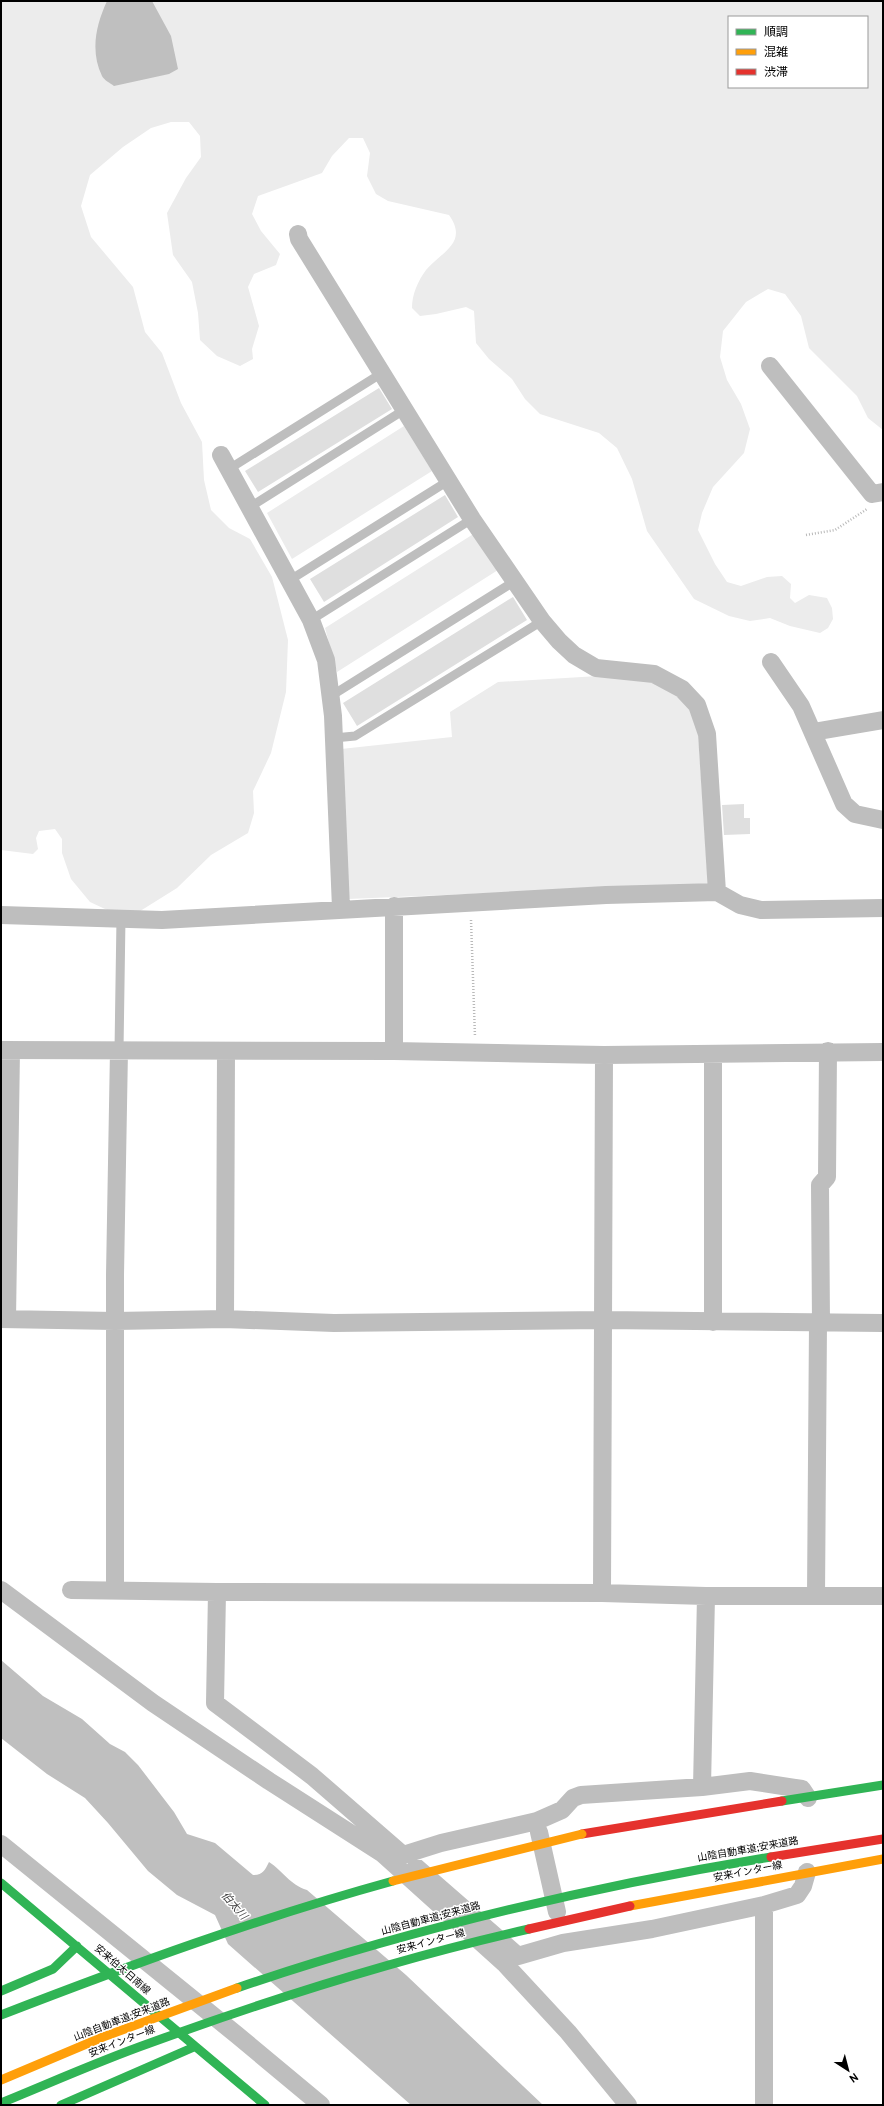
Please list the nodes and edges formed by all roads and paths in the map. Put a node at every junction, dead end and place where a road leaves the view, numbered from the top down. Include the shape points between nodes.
1 (298, 234) dead end
2 (770, 366) dead end
3 (382, 373) junction
4 (404, 410) junction
5 (225, 462) joint
6 (448, 481) junction
7 (883, 492) edge
8 (250, 507) junction
9 (472, 519) junction
10 (806, 535) dead end
11 (290, 580) junction
12 (515, 581) junction
13 (311, 620) junction
14 (542, 621) junction
15 (772, 662) dead end
16 (331, 696) junction
17 (883, 720) edge
18 (813, 732) junction
19 (334, 738) junction
20 (883, 820) edge
21 (717, 892) junction
22 (470, 903) junction
23 (394, 906) junction
24 (341, 908) junction
25 (883, 908) edge
26 (1, 915) edge
27 (122, 918) junction
28 (6, 1050) edge
29 (119, 1050) junction
30 (828, 1051) junction
31 (226, 1052) junction
32 (394, 1052) junction
33 (883, 1052) edge
34 (475, 1053) junction
35 (713, 1054) junction
36 (604, 1055) junction
37 (4, 1319) edge
38 (225, 1319) junction
39 (604, 1320) junction
40 (115, 1321) junction
41 (713, 1322) junction
42 (820, 1323) junction
43 (883, 1323) edge
44 (1, 1590) edge
45 (71, 1590) dead end
46 (115, 1590) junction
47 (217, 1592) junction
48 (602, 1592) junction
49 (706, 1596) junction
50 (816, 1596) junction
51 (883, 1596) edge
52 (883, 1785) edge
53 (702, 1787) junction
54 (808, 1798) junction
55 (537, 1821) junction
56 (883, 1829) edge
57 (867, 1832) dead end
58 (883, 1839) edge
59 (1, 1844) edge
60 (393, 1852) junction
61 (742, 1852) dead end
62 (883, 1859) edge
63 (671, 1865) dead end
64 (640, 1871) dead end
65 (807, 1872) junction
66 (1, 1883) edge
67 (764, 1905) junction
68 (563, 1942) junction
69 (76, 1946) junction
70 (511, 1959) junction
71 (1, 1991) edge
72 (1, 2015) edge
73 (194, 2047) junction
74 (1, 2070) edge
75 (1, 2080) edge
76 (82, 2101) edge
77 (1, 2103) edge
78 (60, 2105) edge
79 (265, 2105) edge
80 (321, 2105) edge
81 (628, 2105) edge
82 (764, 2105) edge

1 - 3 street
2 - 7 street via 872,494
3 - 4 street
3 - 5 lane
4 - 6 street
4 - 8 lane
5 - 8 street
6 - 9 street
6 - 11 lane
7 - 10 path via 870,507 835,530
8 - 11 street
9 - 12 street
9 - 13 lane
11 - 13 street
12 - 14 street
12 - 16 lane
13 - 16 street via 326,660
14 - 19 lane via 355,736
14 - 21 street via 574,655 596,668 654,674 682,689 696,705 707,734
15 - 18 street via 801,706
16 - 19 street
17 - 18 street
18 - 20 street via 848,810 861,817
19 - 24 street
21 - 22 street
21 - 25 street via 740,905 761,910
22 - 23 street
22 - 34 path
23 - 24 street
23 - 32 street
24 - 27 street via 162,920
26 - 27 street
27 - 29 lane
28 - 29 street
28 - 37 street
29 - 31 street
29 - 40 street
30 - 33 street
30 - 35 street
30 - 42 street via 827,1177 820,1185
31 - 32 street
31 - 38 street
32 - 34 street
34 - 36 street
35 - 36 street
35 - 41 street
36 - 39 street
37 - 40 street
38 - 39 street via 334,1323
38 - 40 street
39 - 41 street
39 - 48 street
40 - 46 street
41 - 42 street
42 - 43 street
42 - 50 street
44 - 60 street via 153,1703 269,1781
45 - 46 street
46 - 47 street
47 - 48 street
47 - 60 street via 215,1703 312,1776
48 - 49 street
49 - 50 street
49 - 53 street
50 - 51 street
52 - 54 main road
53 - 54 street via 750,1781 802,1789
53 - 55 street via 581,1795 573,1798 562,1810
54 - 72 main road, bridge via 582,1834 402,1878 285,1912
55 - 60 street
55 - 68 street
56 - 57 main road
58 - 75 main road, 山陰自動車道;安来道路, bridge via 650,1878 418,1933 261,1980 103,2038
59 - 80 street
60 - 70 street
61 - 63 main road, 山陰自動車道;安来道路
62 - 65 main road, 安来インター線
64 - 74 main road, 山陰自動車道;安来道路 via 505,1902 334,1948 179,2000
65 - 67 street via 803,1886 797,1894
65 - 77 main road, 安来インター線, bridge via 630,1906 456,1945 336,1980 149,2043
66 - 69 main road, 安来伯太日南線
67 - 68 street via 652,1928
67 - 82 street
68 - 70 street
69 - 71 main road via 53,1969
69 - 73 main road, 安来伯太日南線
70 - 81 street
73 - 76 main road
73 - 79 main road, 安来伯太日南線
76 - 78 main road

